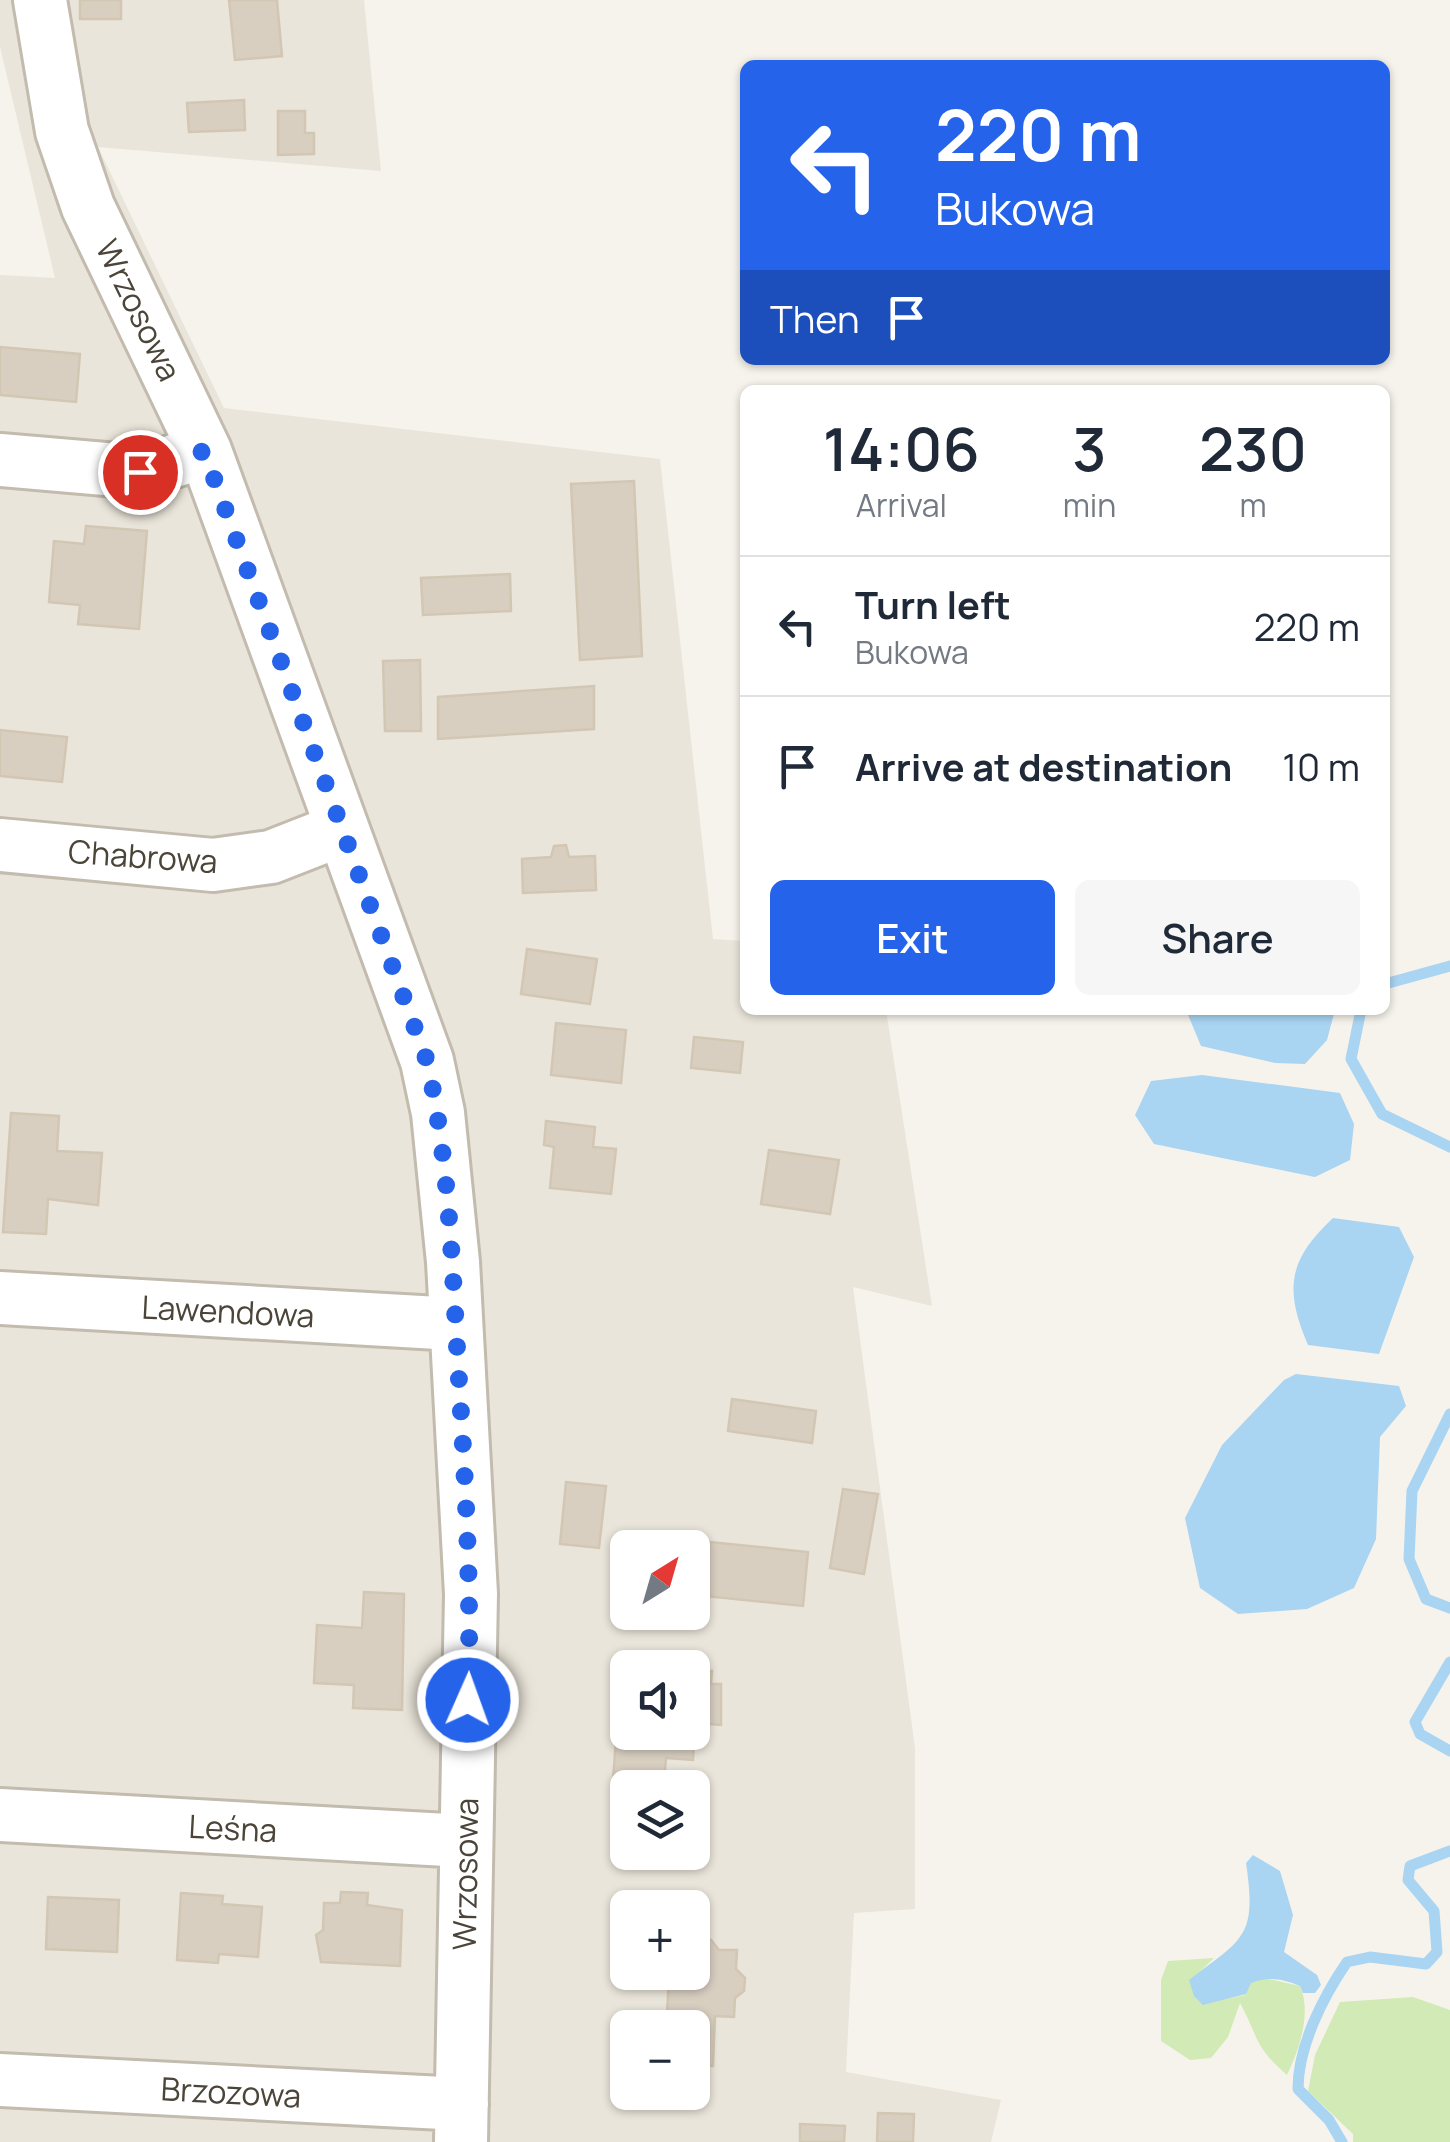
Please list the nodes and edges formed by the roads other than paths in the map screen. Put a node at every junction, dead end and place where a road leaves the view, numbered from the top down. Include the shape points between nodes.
1 (40, 0) edge
2 (204, 451) junction
3 (0, 460) edge
4 (340, 830) junction
5 (0, 845) edge
6 (0, 1298) edge
7 (456, 1324) junction
8 (0, 1815) edge
9 (465, 1841) junction
10 (0, 2080) edge
11 (462, 2123) edge

1 - 2 street, Wrzosowa via 62,131 88,207
2 - 3 street via 140,472
2 - 4 street, Wrzosowa
4 - 5 street, Chabrowa via 271,856 213,865
4 - 7 street, Wrzosowa via 427,1061 438,1113
6 - 7 street, Lawendowa
7 - 9 street, Wrzosowa via 471,1594
8 - 9 street, Leśna
9 - 11 street, Wrzosowa
10 - 11 street, Brzozowa

